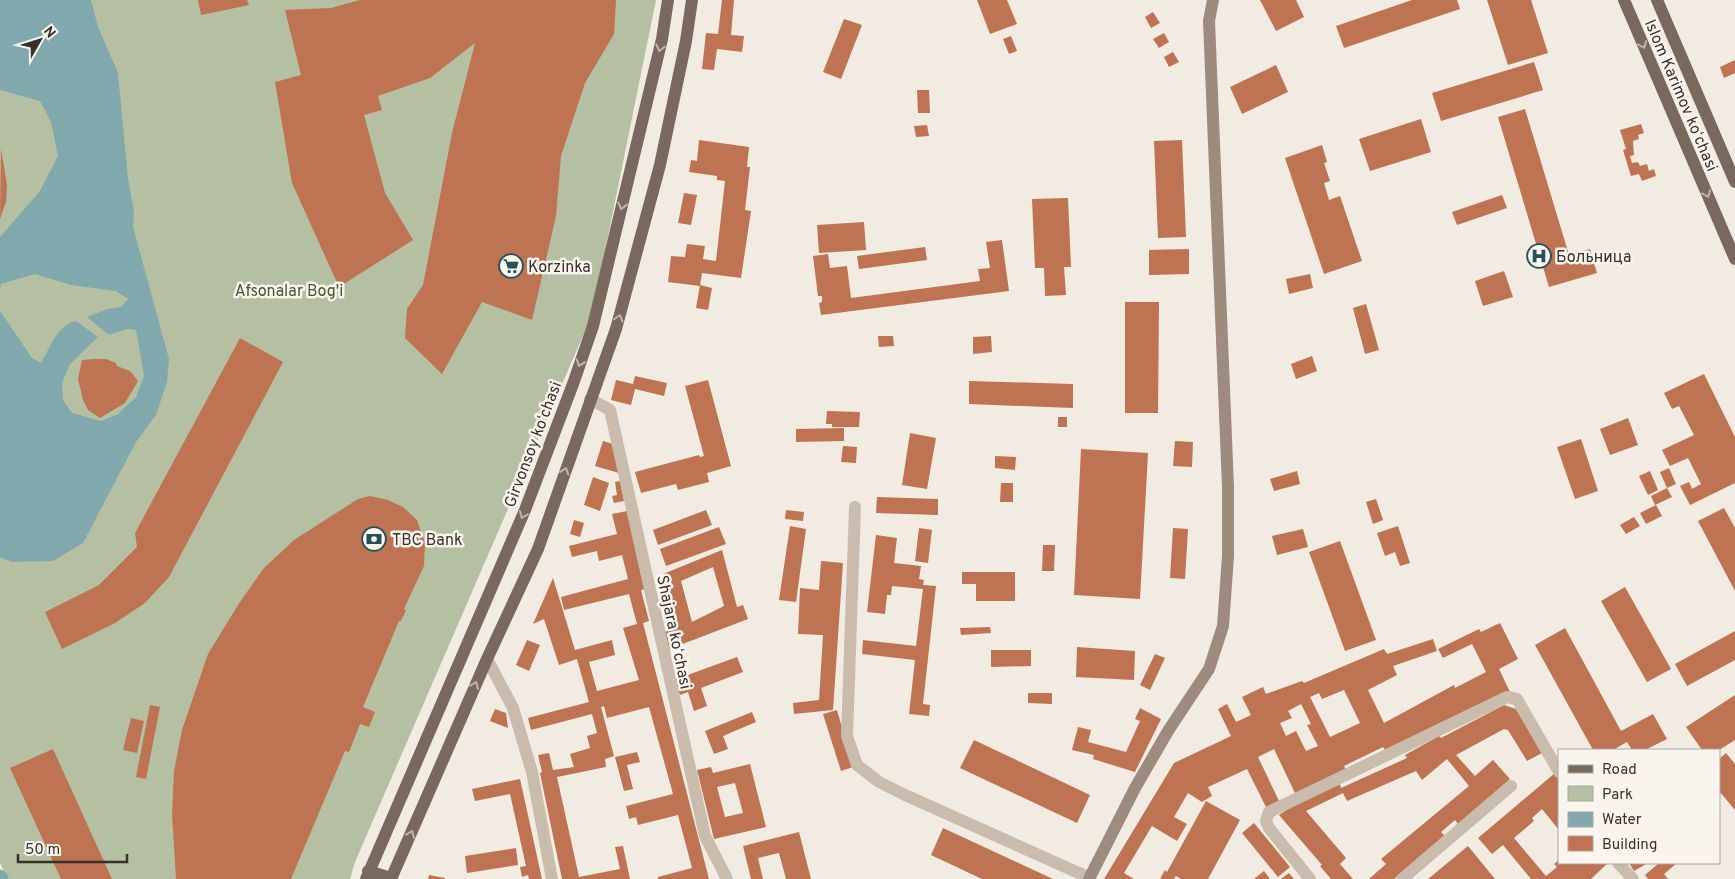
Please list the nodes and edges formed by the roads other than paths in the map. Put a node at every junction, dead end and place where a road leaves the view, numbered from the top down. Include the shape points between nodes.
1 (668, 0) edge
2 (692, 0) edge
3 (1213, 0) edge
4 (1624, 0) edge
5 (1657, 0) edge
6 (1735, 182) edge
7 (1735, 259) edge
8 (590, 399) junction
9 (855, 507) dead end
10 (487, 659) junction
11 (1558, 770) edge
12 (1511, 786) dead end
13 (1619, 864) edge
14 (367, 875) edge
15 (1089, 878) edge
16 (391, 879) edge
17 (552, 879) edge
18 (727, 879) edge
19 (1310, 879) edge
20 (1402, 879) edge
21 (1634, 879) edge

1 -> 14 main road, Girvonsoy koʻchasi via 662,39 593,326 525,510
8 -> 2 main road via 616,329 659,170
3 - 15 street via 1209,21 1228,487 1223,626 1209,669 1135,788
4 -> 7 main road, Islom Karimov koʻchasi
5 - 6 main road, Islom Karimov koʻchasi
10 -> 8 main road via 538,549
8 - 18 street, Shajara koʻchasi via 610,410 705,836
9 - 15 street via 848,736 857,765 880,782
16 -> 10 main road
10 - 17 street via 513,708 532,772
11 - 19 street via 1517,699 1507,697 1268,812 1266,821 1269,828
12 - 20 street
13 - 21 street
14 - 16 main road

